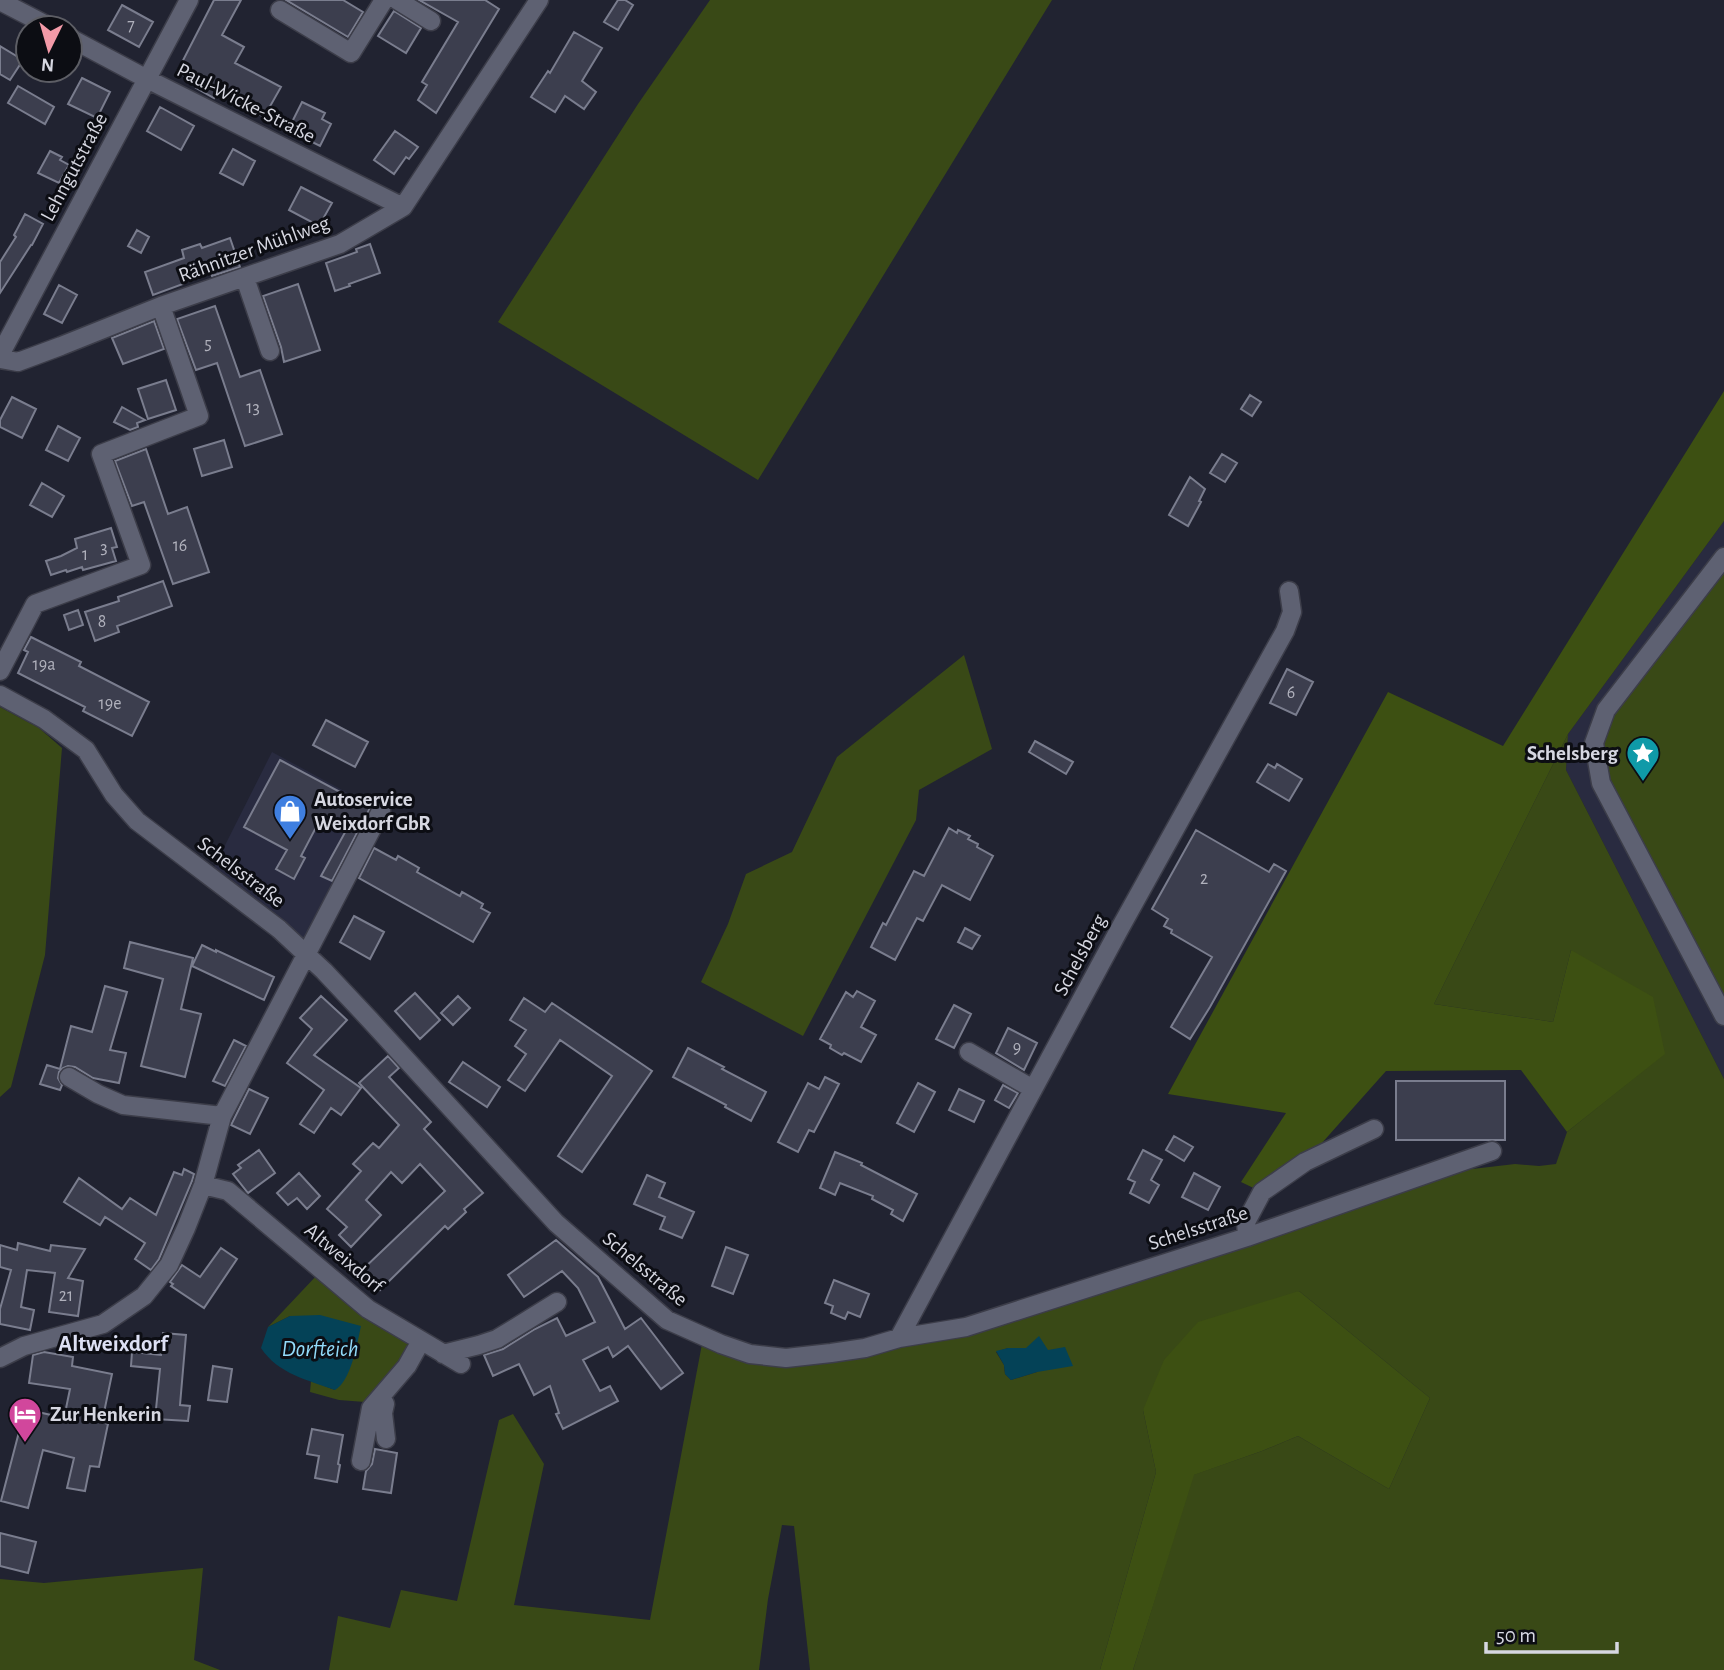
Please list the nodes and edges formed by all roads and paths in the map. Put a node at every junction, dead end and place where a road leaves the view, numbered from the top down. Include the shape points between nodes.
1 (189, 0) edge
2 (384, 0) edge
3 (397, 0) edge
4 (539, 0) edge
5 (0, 1) edge
6 (280, 10) dead end
7 (25, 14) edge
8 (431, 21) dead end
9 (84, 45) edge
10 (147, 79) junction
11 (402, 207) junction
12 (245, 278) junction
13 (161, 306) junction
14 (270, 351) dead end
15 (0, 357) edge
16 (1724, 556) edge
17 (1289, 591) dead end
18 (0, 671) edge
19 (0, 695) edge
20 (381, 811) dead end
21 (306, 955) junction
22 (1724, 1016) edge
23 (969, 1052) dead end
24 (69, 1077) dead end
25 (1033, 1089) junction
26 (222, 1116) junction
27 (1374, 1129) dead end
28 (1492, 1151) dead end
29 (203, 1185) junction
30 (1247, 1237) junction
31 (557, 1302) dead end
32 (900, 1338) junction
33 (421, 1341) junction
34 (443, 1354) junction
35 (0, 1358) edge
36 (461, 1364) dead end
37 (381, 1397) junction
38 (386, 1439) dead end
39 (361, 1461) dead end

1 - 10 street, Lehngutstraße
2 - 6 street via 351,53
3 - 8 street
4 - 11 street, Rähnitzer Mühlweg
5 - 7 street
9 - 10 street, Paul-Wicke-Straße
10 - 11 street, Paul-Wicke-Straße
10 - 15 street, Lehngutstraße
11 - 12 street, Rähnitzer Mühlweg via 340,244
12 - 13 street, Rähnitzer Mühlweg
12 - 14 street
13 - 15 street, Rähnitzer Mühlweg via 18,362
13 - 18 street via 199,416 101,454 141,565 35,604
16 - 22 street via 1606,710 1594,743 1601,783
17 - 25 street, Schelsberg via 1292,612 1285,631
19 - 21 street, Schelsstraße via 86,750 137,821 279,929
20 - 21 street
21 - 26 street
21 - 32 street, Schelsstraße via 556,1223 667,1320 750,1354 786,1358 865,1348
23 - 25 street
24 - 26 street via 123,1105
25 - 32 street, Schelsberg
26 - 29 street
27 - 30 street via 1305,1163 1262,1192 1245,1222
28 - 30 street, Schelsstraße
29 - 33 street, Altweixdorf via 228,1191 368,1309
29 - 35 street via 169,1265 144,1296 103,1324 24,1346
30 - 32 street, Schelsstraße via 966,1327
31 - 34 street via 497,1339
33 - 34 street, Altweixdorf
33 - 37 street
34 - 36 street, Altweixdorf
37 - 38 street
37 - 39 street via 371,1408

